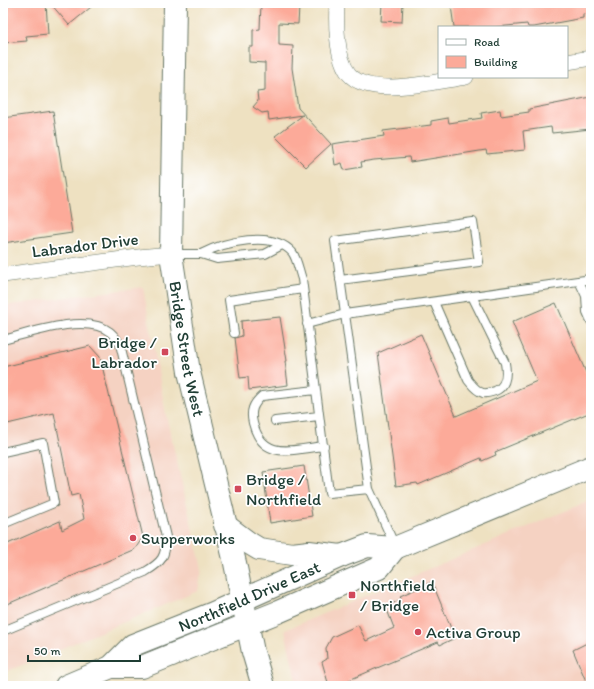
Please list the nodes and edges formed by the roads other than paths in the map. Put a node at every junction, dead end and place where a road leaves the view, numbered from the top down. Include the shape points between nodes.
1 (175, 3) edge
2 (337, 3) edge
3 (591, 58) edge
4 (568, 62) edge
5 (459, 78) edge
6 (282, 245) junction
7 (171, 254) junction
8 (201, 254) junction
9 (3, 275) edge
10 (591, 277) edge
11 (340, 280) junction
12 (579, 281) junction
13 (303, 289) junction
14 (472, 296) junction
15 (589, 298) edge
16 (434, 302) junction
17 (345, 314) junction
18 (591, 320) edge
19 (307, 324) junction
20 (234, 333) dead end
21 (3, 340) edge
22 (316, 390) junction
23 (319, 416) junction
24 (275, 421) dead end
25 (324, 446) junction
26 (3, 452) edge
27 (591, 467) edge
28 (369, 489) junction
29 (3, 524) edge
30 (225, 525) junction
31 (395, 548) junction
32 (341, 556) junction
33 (243, 600) junction
34 (248, 624) junction
35 (3, 631) edge
36 (111, 667) junction
37 (66, 686) edge
38 (263, 686) edge

1 - 7 main road, Bridge Street West
2 - 5 street via 338,51 349,74 368,86 394,88
3 - 4 street
6 - 8 lane via 265,254 217,259
6 - 8 lane via 262,238 216,246
6 - 13 lane via 293,253
7 - 8 lane
7 - 9 street, Labrador Drive
7 - 30 main road, Bridge Street West via 189,372
10 - 12 lane
11 - 11 lane via 335,241 473,222 479,262
11 - 17 lane
12 - 14 lane
12 - 15 lane
13 - 19 lane
13 - 20 lane via 229,300
14 - 16 lane
14 - 16 lane via 505,363 505,382 499,389 484,394 468,380
15 - 18 lane via 587,312
16 - 17 lane
17 - 19 lane
17 - 28 lane
19 - 22 lane
21 - 35 lane via 58,326 94,324 110,332 120,344 166,538 166,552 158,564 145,572
22 - 23 lane
22 - 25 lane via 262,396 252,409 252,418 260,440 269,449 277,451
23 - 24 lane
23 - 25 lane
25 - 28 lane via 329,492
26 - 29 lane via 43,443 54,503
27 - 31 main road, Northfield Drive East
28 - 31 lane
30 - 32 main road via 259,549 292,554 309,552
30 - 33 main road, Bridge Street West
31 - 32 main road, Northfield Drive East via 367,546
31 - 34 main road, Northfield Drive East via 379,568
32 - 33 main road, Northfield Drive East
33 - 34 main road, Bridge Street West
33 - 36 main road, Northfield Drive East via 133,645
34 - 36 main road, Northfield Drive East via 142,667
34 - 38 main road, Bridge Street West
36 - 37 main road, Northfield Drive East

